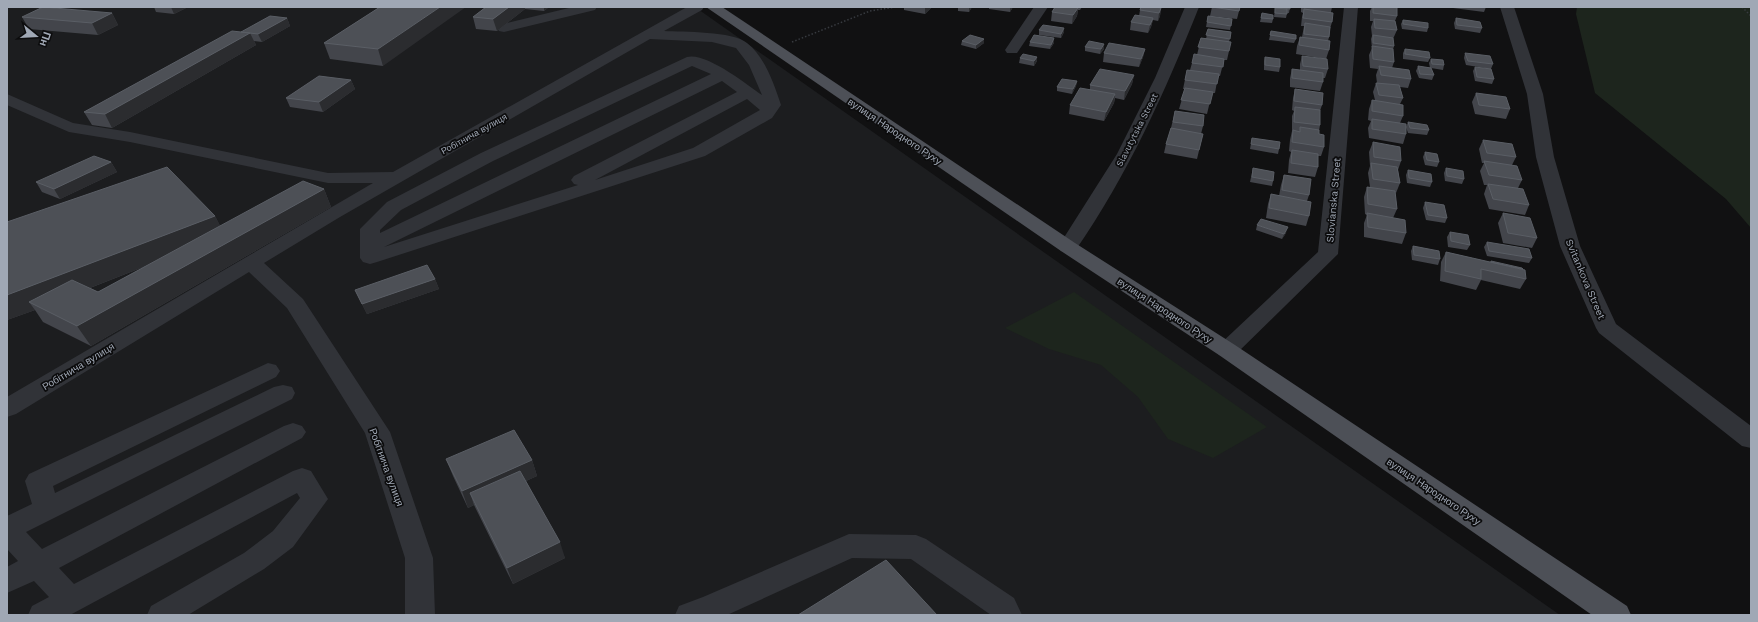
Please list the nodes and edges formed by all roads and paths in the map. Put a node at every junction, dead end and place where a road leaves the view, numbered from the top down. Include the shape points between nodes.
1 (590, 7) edge
2 (697, 7) edge
3 (713, 7) edge
4 (895, 7) edge
5 (1040, 7) edge
6 (1192, 7) edge
7 (1351, 7) edge
8 (1507, 7) edge
9 (1742, 7) edge
10 (1751, 16) edge
11 (504, 28) dead end
12 (649, 35) junction
13 (775, 49) junction
14 (1012, 50) dead end
15 (722, 74) junction
16 (748, 92) junction
17 (7, 99) edge
18 (770, 108) junction
19 (397, 177) junction
20 (526, 209) junction
21 (370, 246) junction
22 (1068, 247) junction
23 (251, 262) junction
24 (1227, 350) junction
25 (268, 371) dead end
26 (283, 393) dead end
27 (7, 408) edge
28 (293, 432) dead end
29 (1751, 439) edge
30 (47, 510) junction
31 (9, 537) edge
32 (38, 564) junction
33 (7, 581) edge
34 (70, 600) junction
35 (43, 615) edge
36 (162, 615) edge
37 (420, 615) edge
38 (690, 615) edge
39 (1007, 615) edge
40 (1616, 615) edge

1 - 11 street
2 - 12 street, Робітнича вулиця
3 - 13 main road, вулиця Народного Руху
4 - 13 path via 870,11
5 - 14 street
6 - 22 street, Slavutytska Street via 1163,78 1126,154
7 - 24 street, Slovianska Street via 1328,254
8 - 29 street, Svitankova Street via 1534,94 1545,157 1570,246 1607,328
9 - 10 path
12 - 18 street via 711,37 740,44 763,74 773,105
12 - 19 street, Робітнича вулиця
13 - 22 main road, вулиця Народного Руху
15 - 16 street
15 - 21 street
15 - 21 street via 692,60 487,157 394,206 370,229
16 - 18 street
16 - 20 street
17 - 19 street via 69,127 328,178
18 - 20 street via 766,114 699,152
19 - 23 street, Робітнича вулиця
20 - 21 street via 370,258
22 - 24 main road, вулиця Народного Руху
23 - 27 street, Робітнича вулиця
23 - 37 street, Робітнича вулиця via 295,304 377,432 419,558
24 - 40 main road, вулиця Народного Руху
25 - 30 street via 38,481
26 - 30 street
28 - 32 street
30 - 31 street
31 - 32 street
32 - 33 street
32 - 34 street
34 - 35 street
34 - 36 street via 302,478 314,499 283,539 254,561
38 - 39 street via 712,608 849,546 916,547 1003,607

